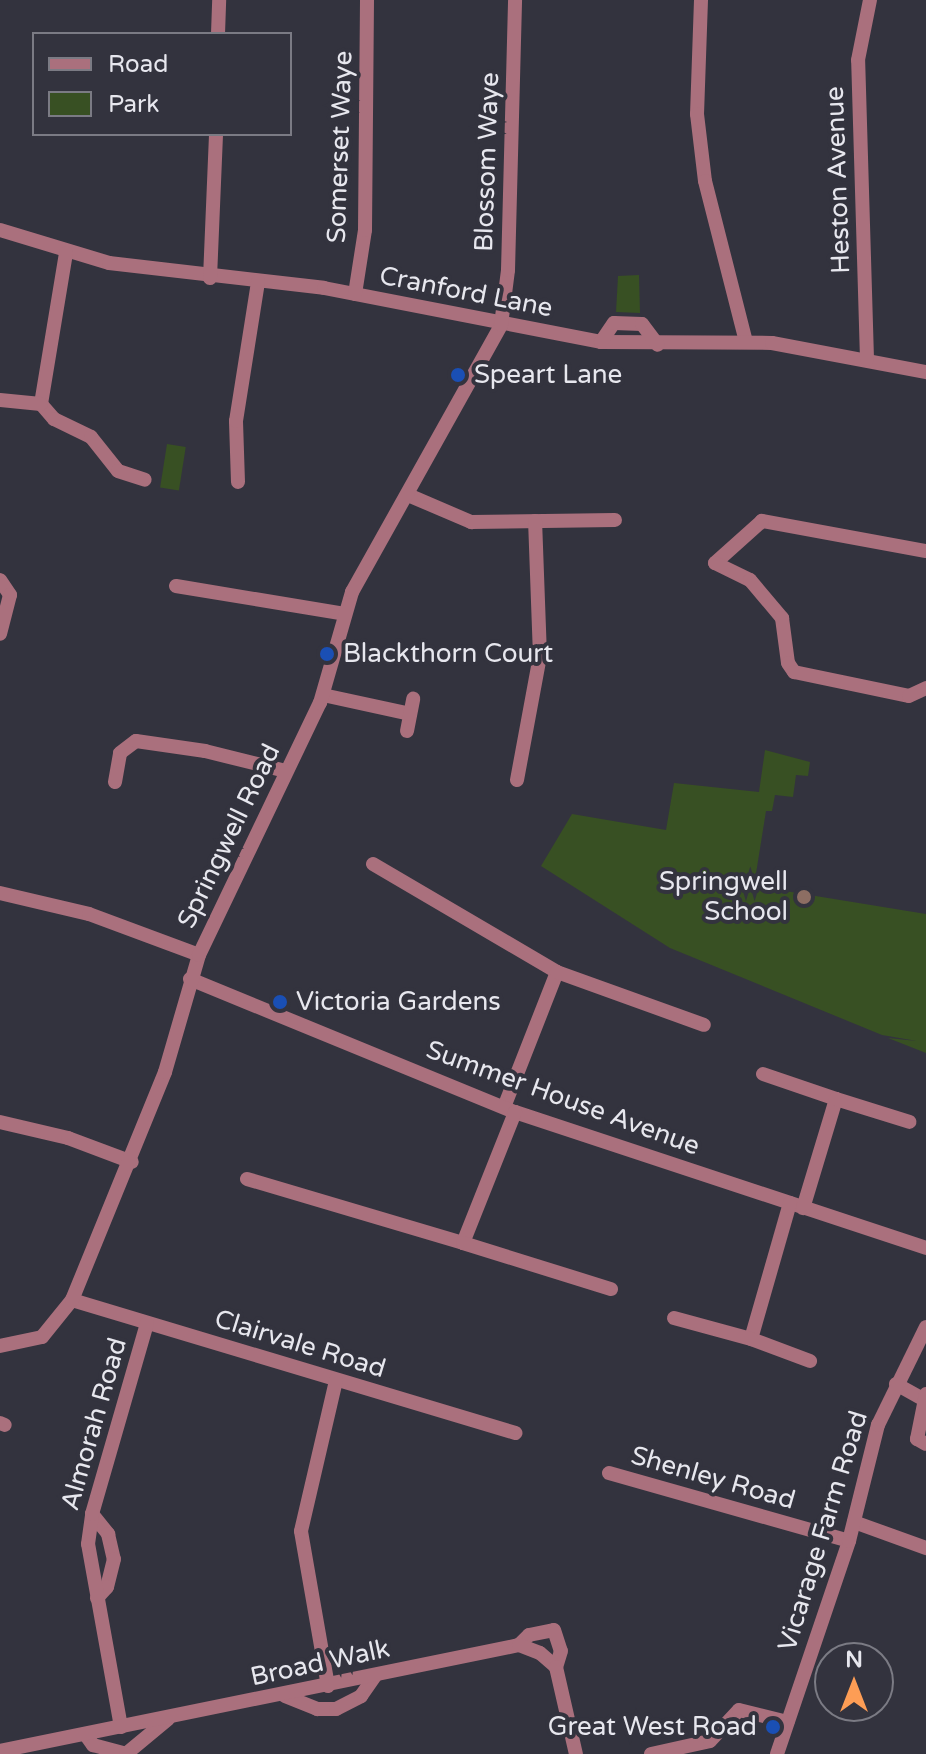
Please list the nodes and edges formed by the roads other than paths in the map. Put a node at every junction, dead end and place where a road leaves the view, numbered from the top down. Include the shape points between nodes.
1 (219, 0) edge
2 (367, 0) edge
3 (515, 0) edge
4 (701, 0) edge
5 (870, 0) edge
6 (218, 32) edge
7 (216, 136) edge
8 (0, 230) edge
9 (66, 253) junction
10 (210, 278) junction
11 (258, 282) junction
12 (355, 294) junction
13 (501, 325) junction
14 (746, 342) junction
15 (867, 359) junction
16 (926, 372) edge
17 (0, 400) edge
18 (41, 404) junction
19 (145, 480) dead end
20 (238, 482) dead end
21 (408, 495) junction
22 (615, 520) dead end
23 (535, 521) junction
24 (926, 551) edge
25 (0, 580) edge
26 (176, 586) dead end
27 (345, 614) junction
28 (0, 634) edge
29 (926, 688) edge
30 (323, 695) junction
31 (413, 699) dead end
32 (410, 714) junction
33 (407, 731) dead end
34 (286, 771) junction
35 (517, 780) dead end
36 (115, 782) dead end
37 (373, 864) dead end
38 (0, 893) edge
39 (199, 955) junction
40 (557, 972) junction
41 (190, 979) junction
42 (704, 1025) dead end
43 (763, 1074) dead end
44 (836, 1099) junction
45 (510, 1110) junction
46 (0, 1122) edge
47 (910, 1122) dead end
48 (132, 1162) junction
49 (247, 1179) dead end
50 (796, 1206) junction
51 (463, 1243) junction
52 (926, 1248) edge
53 (611, 1289) dead end
54 (72, 1300) junction
55 (674, 1318) dead end
56 (147, 1324) junction
57 (926, 1327) edge
58 (751, 1339) junction
59 (0, 1346) edge
60 (810, 1361) dead end
61 (336, 1380) junction
62 (896, 1384) junction
63 (924, 1396) edge
64 (515, 1433) dead end
65 (926, 1444) edge
66 (609, 1473) dead end
67 (92, 1514) junction
68 (854, 1522) junction
69 (849, 1541) junction
70 (926, 1548) edge
71 (97, 1598) junction
72 (519, 1645) junction
73 (556, 1667) junction
74 (375, 1676) junction
75 (328, 1686) junction
76 (285, 1696) junction
77 (168, 1719) junction
78 (788, 1722) junction
79 (121, 1727) junction
80 (85, 1734) junction
81 (0, 1751) edge
82 (576, 1754) edge
83 (651, 1754) edge
84 (777, 1754) edge

1 - 6 street
2 - 12 street, Somerset Waye via 365,230
3 - 13 street, Blossom Waye via 508,270
4 - 14 street via 697,114 705,181
5 - 15 street, Heston Avenue via 858,60
7 - 10 street
8 - 9 street, Cranford Lane
9 - 10 street, Cranford Lane
9 - 18 street
10 - 11 street, Cranford Lane
11 - 12 street, Cranford Lane
11 - 20 street via 236,421
12 - 13 street, Cranford Lane
13 - 14 street, Cranford Lane via 601,342 614,323 642,324 658,345
13 - 21 street, Springwell Road
14 - 15 street
15 - 16 street
17 - 18 street
18 - 19 street via 54,419 91,437 118,471
21 - 23 street via 471,522
21 - 27 street, Springwell Road
22 - 23 street
23 - 35 street via 540,656
24 - 29 street via 762,521 715,563 750,580 782,618 794,672 909,696
25 - 28 street via 10,595
26 - 27 street
27 - 30 street, Springwell Road
30 - 32 street
30 - 34 street, Springwell Road
31 - 32 street
32 - 33 street
34 - 36 street via 136,741 120,753
34 - 39 street, Springwell Road
37 - 40 street
38 - 39 street via 89,914
39 - 41 street, Springwell Road
40 - 42 street
40 - 45 street
41 - 45 street, Summer House Avenue
41 - 48 street, Springwell Road via 165,1072
43 - 44 street
44 - 47 street
44 - 50 street
45 - 50 street, Summer House Avenue
45 - 51 street
46 - 48 street via 68,1138
48 - 54 street, Springwell Road
49 - 51 street
50 - 52 street, Summer House Avenue
50 - 58 street
51 - 53 street
54 - 56 street, Clairvale Road
54 - 59 street, Springwell Road via 42,1337
55 - 58 street
56 - 61 street, Clairvale Road
56 - 67 street, Almorah Road
57 - 62 street, Vicarage Farm Road
58 - 60 street
61 - 64 street, Clairvale Road
61 - 75 street via 301,1531
62 - 63 street
62 - 68 street, Vicarage Farm Road via 878,1425
63 - 65 street via 917,1439
66 - 69 street, Shenley Road
67 - 71 street, Almorah Road via 88,1544
67 - 71 street via 108,1534 114,1559 107,1587
68 - 69 street, Vicarage Farm Road
68 - 70 street
69 - 78 street, Vicarage Farm Road
71 - 79 street, Almorah Road
72 - 73 street
72 - 73 street, Broad Walk via 529,1635 554,1630 561,1651
72 - 74 street, Broad Walk
73 - 82 street
74 - 75 street, Broad Walk
74 - 76 street via 361,1696 336,1709 317,1709
75 - 76 street, Broad Walk
76 - 77 street, Broad Walk
77 - 79 street, Broad Walk
77 - 80 street via 126,1754 93,1745
78 - 83 street via 739,1710 718,1737
78 - 84 street, Vicarage Farm Road
79 - 80 street, Broad Walk
80 - 81 street, Broad Walk

